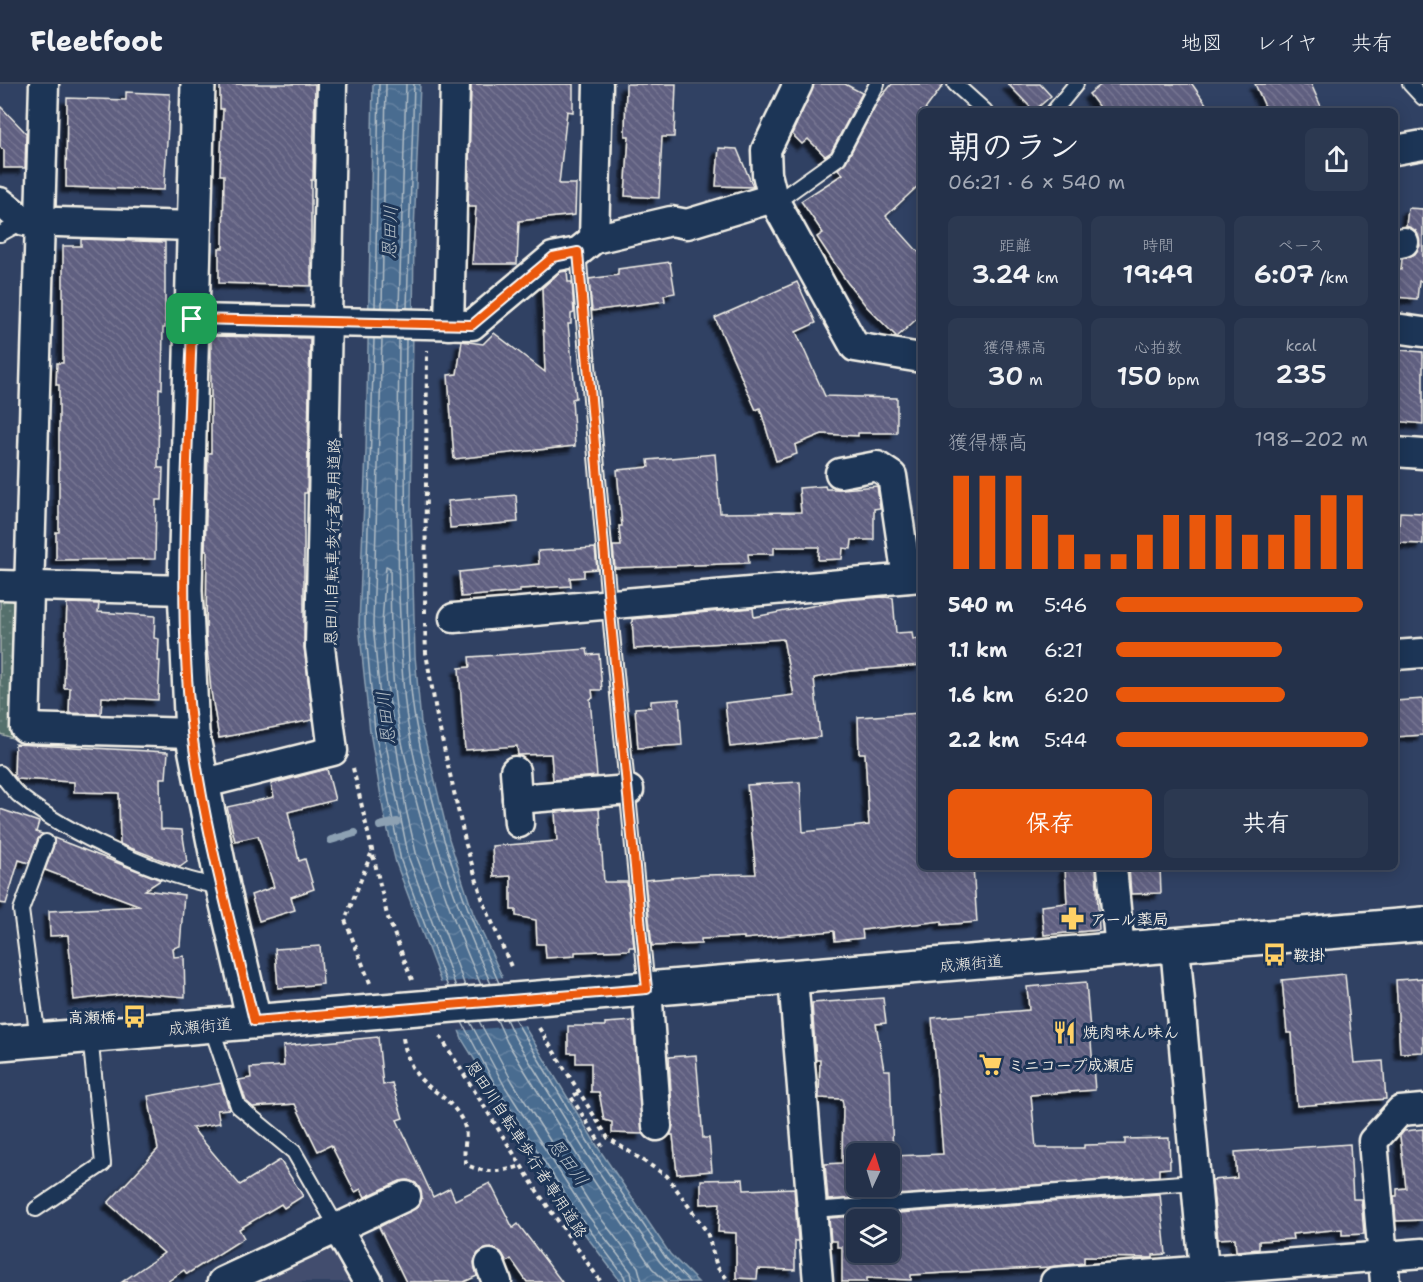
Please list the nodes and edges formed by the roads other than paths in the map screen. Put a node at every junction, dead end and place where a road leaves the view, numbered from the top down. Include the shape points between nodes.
1 (44, 84) edge
2 (198, 84) edge
3 (332, 84) edge
4 (455, 84) edge
5 (598, 84) edge
6 (798, 84) edge
7 (877, 84) edge
8 (955, 84) edge
9 (1076, 84) edge
10 (1410, 84) edge
11 (1423, 98) edge
12 (983, 108) edge
13 (1056, 108) edge
14 (1423, 145) edge
15 (1398, 149) edge
16 (774, 200) junction
17 (0, 202) edge
18 (21, 225) edge
19 (194, 226) junction
20 (586, 245) junction
21 (192, 319) junction
22 (327, 323) junction
23 (429, 325) junction
24 (1398, 328) edge
25 (1423, 332) edge
26 (918, 358) edge
27 (1398, 452) edge
28 (1423, 453) edge
29 (840, 472) dead end
30 (914, 577) edge
31 (14, 586) edge
32 (185, 591) junction
33 (609, 603) junction
34 (454, 618) dead end
35 (1423, 653) edge
36 (1398, 655) edge
37 (192, 732) junction
38 (0, 772) edge
39 (201, 784) junction
40 (629, 790) junction
41 (517, 798) dead end
42 (46, 842) dead end
43 (1112, 870) edge
44 (223, 887) junction
45 (1423, 924) edge
46 (1175, 946) junction
47 (1120, 950) junction
48 (793, 978) junction
49 (647, 989) junction
50 (254, 1021) junction
51 (211, 1025) junction
52 (90, 1035) junction
53 (38, 1040) junction
54 (0, 1043) edge
55 (1423, 1109) edge
56 (657, 1126) dead end
57 (1196, 1182) junction
58 (406, 1197) dead end
59 (36, 1209) dead end
60 (812, 1210) junction
61 (337, 1227) junction
62 (1423, 1253) edge
63 (1384, 1269) edge
64 (1204, 1276) edge
65 (222, 1282) edge
66 (368, 1282) edge
67 (818, 1282) edge
68 (1055, 1282) edge

1 - 18 street
2 - 19 main road
3 - 22 street
4 - 23 street
5 - 20 street
6 - 16 street via 766,150
7 - 16 lane via 838,158
8 - 12 lane
9 - 13 lane
10 - 11 lane
14 - 15 street
16 - 20 street via 687,224 671,221
16 - 26 street via 855,347
17 - 18 street
18 - 19 street
18 - 31 street
19 - 21 main road
20 - 23 street via 553,257 472,325
20 - 33 lane
21 - 22 street
21 - 32 main road
22 - 23 street
22 - 39 street via 320,647 333,751
24 - 25 street
27 - 28 street
29 - 30 street via 877,466 892,476
30 - 33 street
31 - 32 street
31 - 37 street via 25,728
32 - 37 main road
33 - 34 street
33 - 40 lane
35 - 36 street
37 - 39 main road
38 - 44 lane via 19,795 47,815 107,846 198,884
39 - 44 main road
40 - 41 street
40 - 49 lane
42 - 53 lane via 21,910
43 - 47 street
44 - 50 main road
45 - 46 main road, 成瀬街道
46 - 47 main road, 成瀬街道
46 - 57 street
47 - 48 main road, 成瀬街道
48 - 49 main road, 成瀬街道
48 - 60 street
49 - 50 main road, 成瀬街道
49 - 56 street
50 - 51 main road, 成瀬街道
51 - 52 main road, 成瀬街道
51 - 61 lane via 238,1106 294,1152
52 - 53 main road, 成瀬街道
52 - 59 lane via 103,1164
53 - 54 main road, 成瀬街道
55 - 63 street via 1400,1111 1372,1141
57 - 60 lane
57 - 64 street
58 - 61 street
60 - 67 street
61 - 65 street
61 - 66 street
62 - 63 street
63 - 64 street
64 - 68 street

